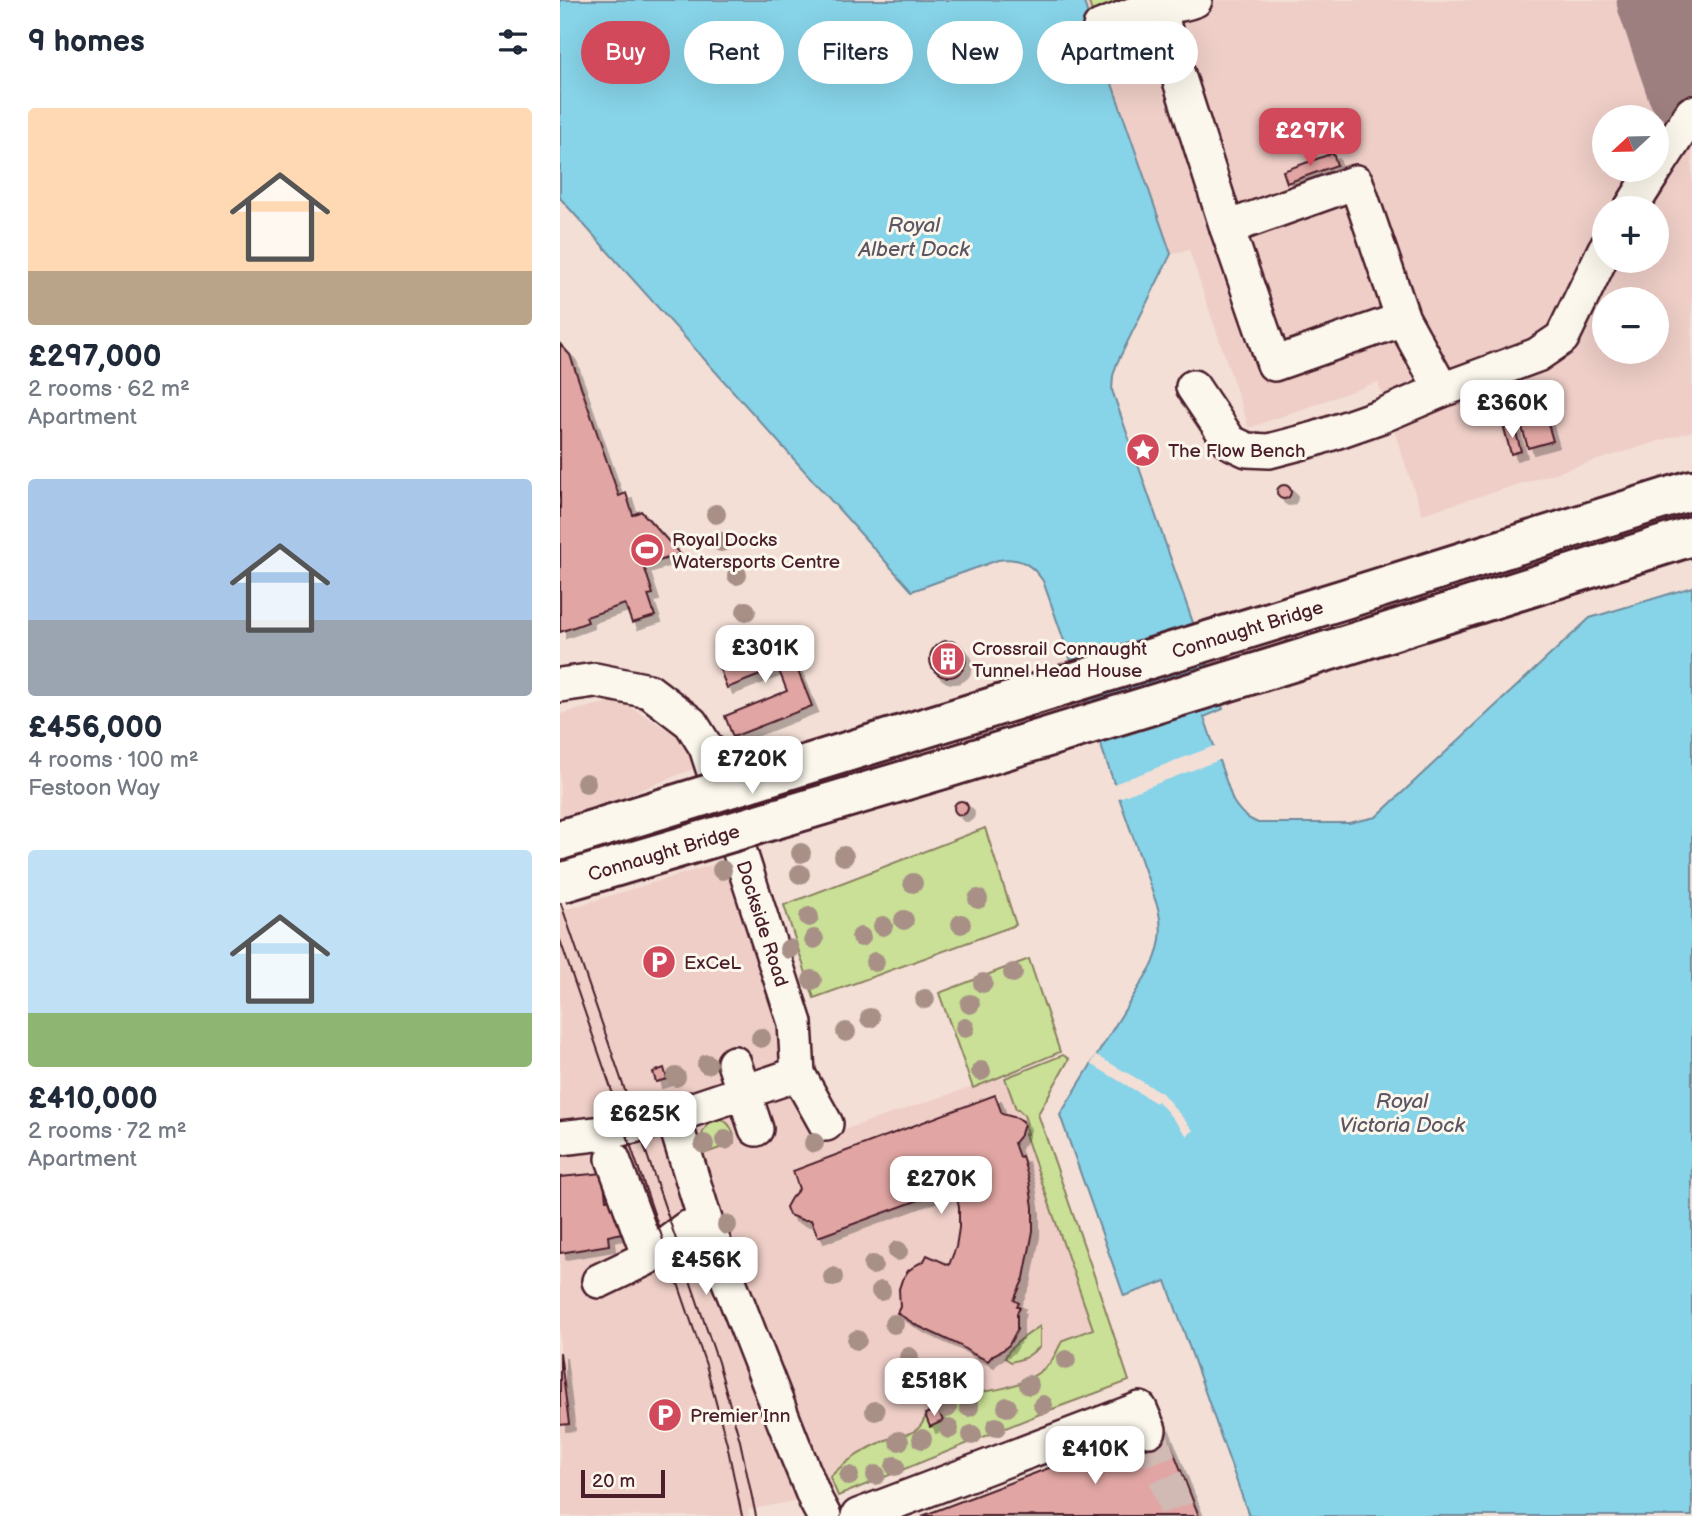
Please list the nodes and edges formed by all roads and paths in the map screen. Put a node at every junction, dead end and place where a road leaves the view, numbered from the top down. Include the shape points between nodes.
1 (1173, 1) edge
2 (1117, 21) edge
3 (1692, 113) edge
4 (1670, 147) edge
5 (1227, 228) junction
6 (1593, 273) edge
7 (1403, 318) junction
8 (1193, 387) dead end
9 (1441, 390) junction
10 (1692, 490) edge
11 (1692, 536) edge
12 (560, 685) edge
13 (560, 840) edge
14 (560, 883) edge
15 (798, 1074) junction
16 (739, 1078) junction
17 (673, 1116) junction
18 (826, 1124) dead end
19 (756, 1129) dead end
20 (560, 1138) edge
21 (613, 1159) dead end
22 (706, 1223) junction
23 (649, 1257) junction
24 (599, 1281) dead end
25 (1149, 1430) tunnel mouth
26 (824, 1516) edge
27 (858, 1516) edge

1 - 2 street
1 - 5 street via 1163,21 1167,40
3 - 4 street
5 - 7 street via 1275,364
5 - 7 street via 1356,182
6 - 9 street via 1562,338 1537,355
7 - 9 street
8 - 9 street via 1230,442 1247,450 1269,452 1348,428
10 - 13 main road, Connaught Bridge, bridge
11 - 14 main road, Connaught Bridge, bridge
12 - 15 street, Dockside Road via 594,680 649,691 691,723 706,747 795,1023
15 - 16 street
15 - 18 street
16 - 17 street
16 - 19 street
17 - 20 street via 605,1133
17 - 22 street
21 - 23 street
22 - 23 street via 687,1228
22 - 26 street
23 - 24 street
25 - 27 street via 1140,1409

